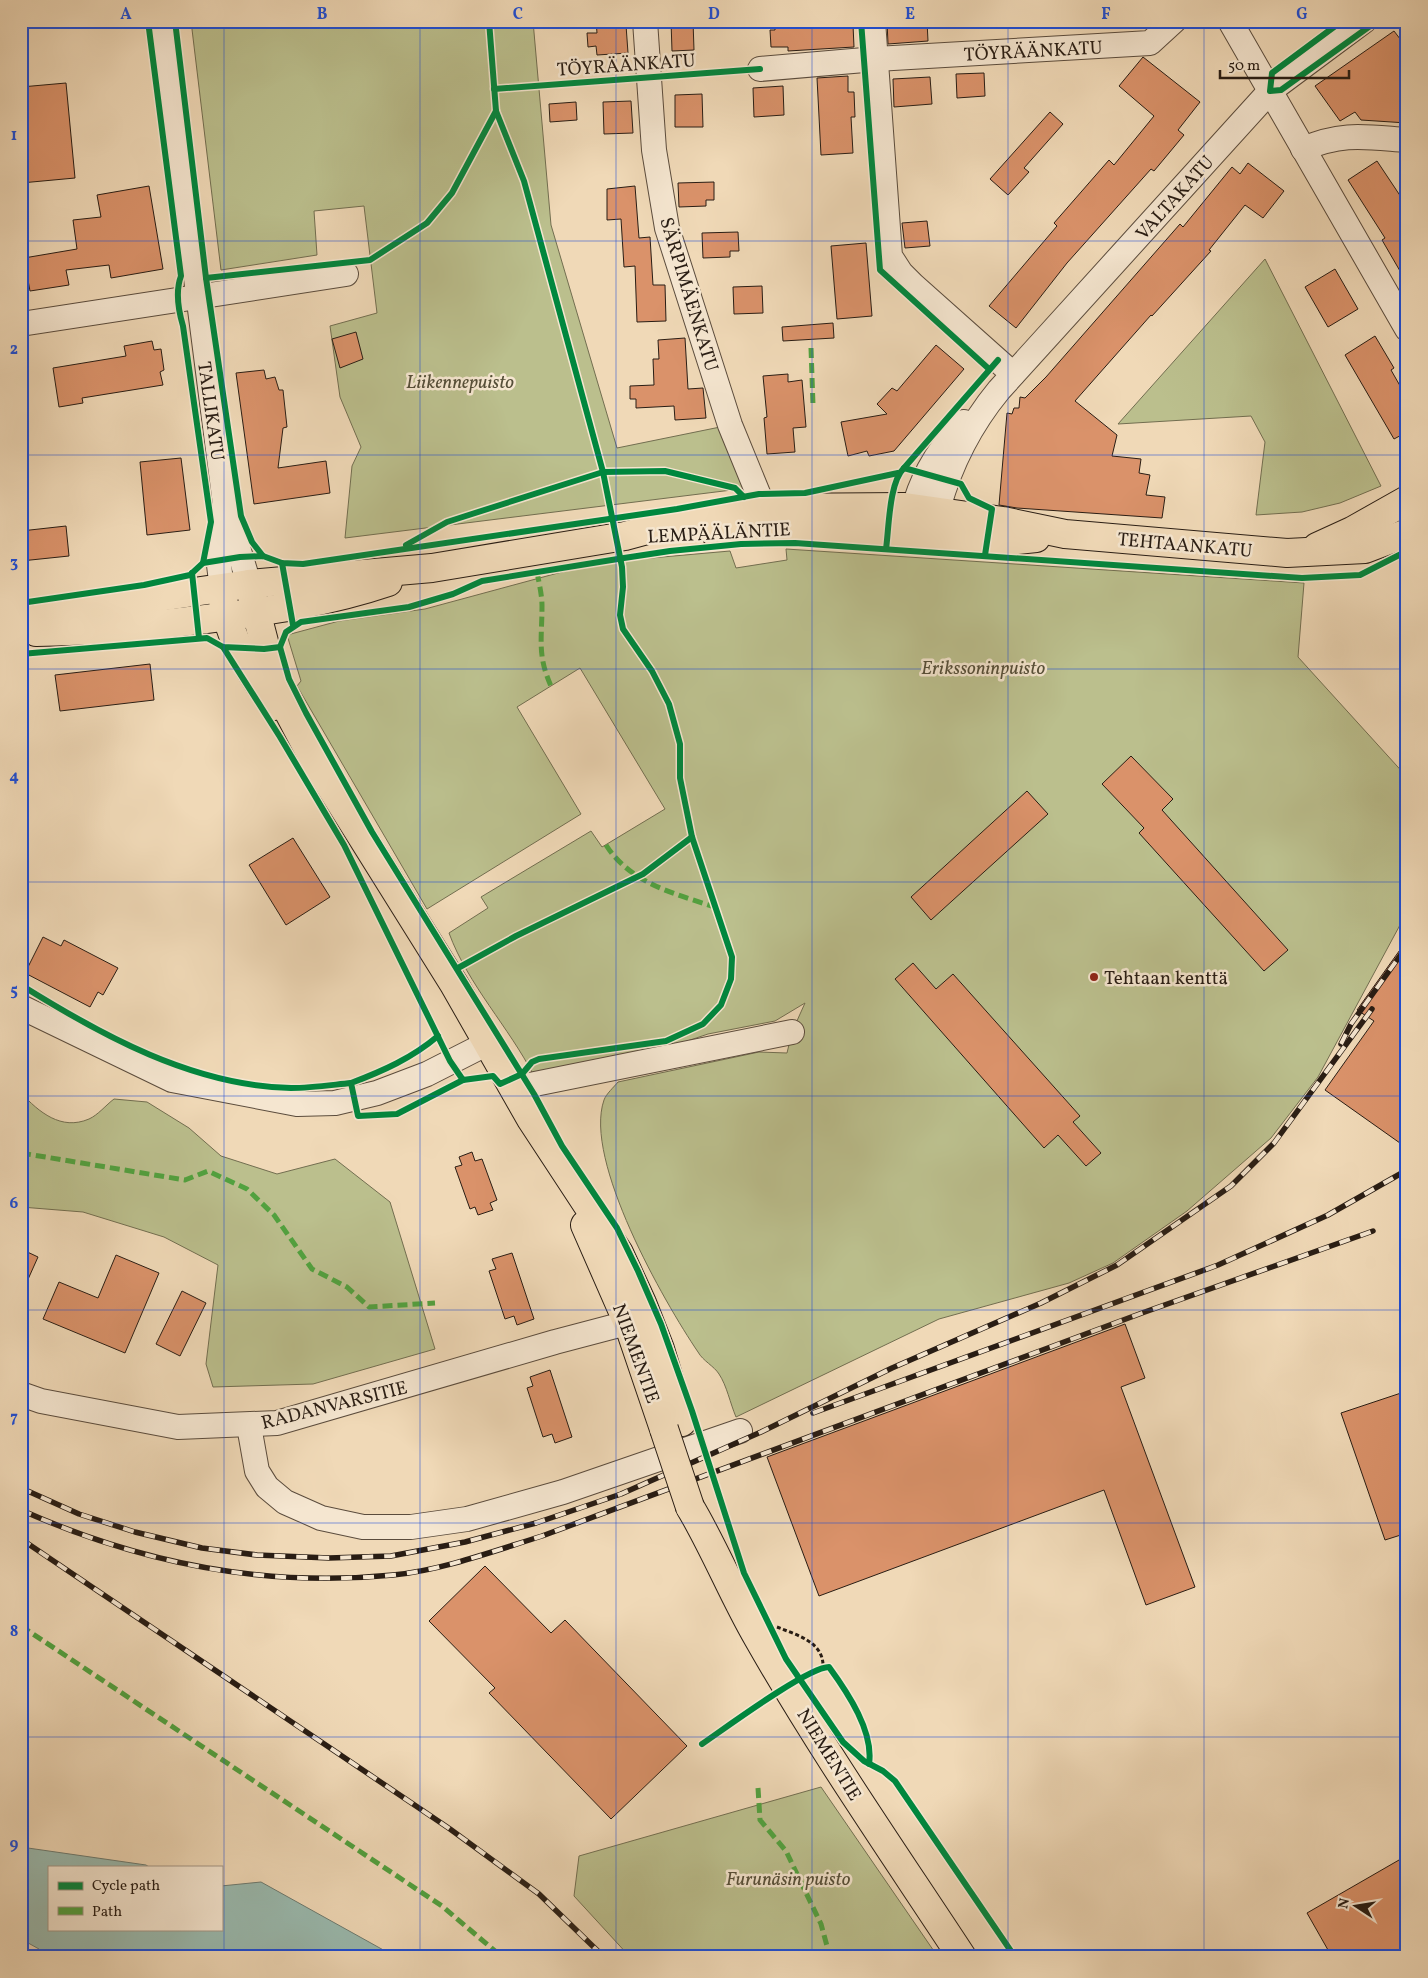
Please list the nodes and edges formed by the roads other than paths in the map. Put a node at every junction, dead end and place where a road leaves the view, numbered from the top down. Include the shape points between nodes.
1 (163, 21) edge
2 (645, 21) edge
3 (873, 21) edge
4 (1174, 21) edge
5 (1230, 21) edge
6 (1364, 21) edge
7 (876, 59) junction
8 (760, 69) dead end
9 (1270, 91) junction
10 (1407, 140) edge
11 (1303, 150) junction
12 (346, 274) dead end
13 (197, 295) junction
14 (21, 324) edge
15 (1407, 329) edge
16 (1006, 382) junction
17 (1407, 500) edge
18 (224, 504) junction
19 (766, 518) junction
20 (922, 522) junction
21 (1407, 532) edge
22 (1304, 552) junction
23 (432, 568) junction
24 (249, 584) junction
25 (222, 589) junction
26 (256, 613) junction
27 (226, 616) junction
28 (21, 622) edge
29 (21, 632) edge
30 (304, 742) junction
31 (21, 1007) edge
32 (792, 1032) dead end
33 (486, 1044) junction
34 (514, 1088) junction
35 (634, 1311) junction
36 (21, 1394) edge
37 (249, 1426) junction
38 (740, 1431) dead end
39 (962, 1957) edge

1 - 13 street, TALLIKATU
2 - 19 street, SÄRPIMÄENKATU via 654,150 667,228 730,425
3 - 7 street
4 - 7 street, TÖYRÄÄNKATU via 1150,43
5 - 9 street
6 - 9 street, VALTAKATU
7 - 8 street, TÖYRÄÄNKATU
7 - 16 street via 890,256 901,273
9 - 11 street
9 - 16 street, VALTAKATU
10 - 11 street via 1357,136 1327,139
11 - 15 street
12 - 13 street
13 - 14 street
13 - 18 street, TALLIKATU
16 - 20 street, VALTAKATU via 980,414
17 - 22 main road, TEHTAANKATU via 1352,531
18 - 24 street, TALLIKATU
18 - 25 street, TALLIKATU via 217,549
19 - 20 main road, LEMPÄÄLÄNTIE via 878,505
19 - 23 main road, LEMPÄÄLÄNTIE via 684,520 626,536
20 - 22 main road, TEHTAANKATU via 1008,541 1065,534
21 - 22 main road, TEHTAANKATU via 1365,549
23 - 24 main road, LEMPÄÄLÄNTIE
23 - 26 main road, LEMPÄÄLÄNTIE via 328,601
24 - 25 main road, LEMPÄÄLÄNTIE
24 - 26 main road, NIEMENTIE
25 - 27 main road, NIEMENTIE
25 - 28 main road, LEMPÄÄLÄNTIE via 104,605
26 - 27 main road, LEMPÄÄLÄNTIE
26 - 30 main road, NIEMENTIE via 276,688
27 - 29 main road, LEMPÄÄLÄNTIE via 144,626
27 - 30 main road, NIEMENTIE via 252,677
30 - 33 main road, NIEMENTIE via 454,984
31 - 33 street via 172,1080 297,1104 335,1103 377,1093 427,1074
32 - 34 street
33 - 34 main road, NIEMENTIE
34 - 35 main road, NIEMENTIE via 559,1161 566,1182
35 - 37 street, RADANVARSITIE via 555,1342 277,1423
35 - 39 main road, NIEMENTIE, bridge via 726,1577 757,1638
36 - 37 street, RADANVARSITIE via 41,1401 178,1427
37 - 38 street via 257,1471 267,1487 285,1502 321,1518 363,1527 411,1527 467,1519 563,1492

